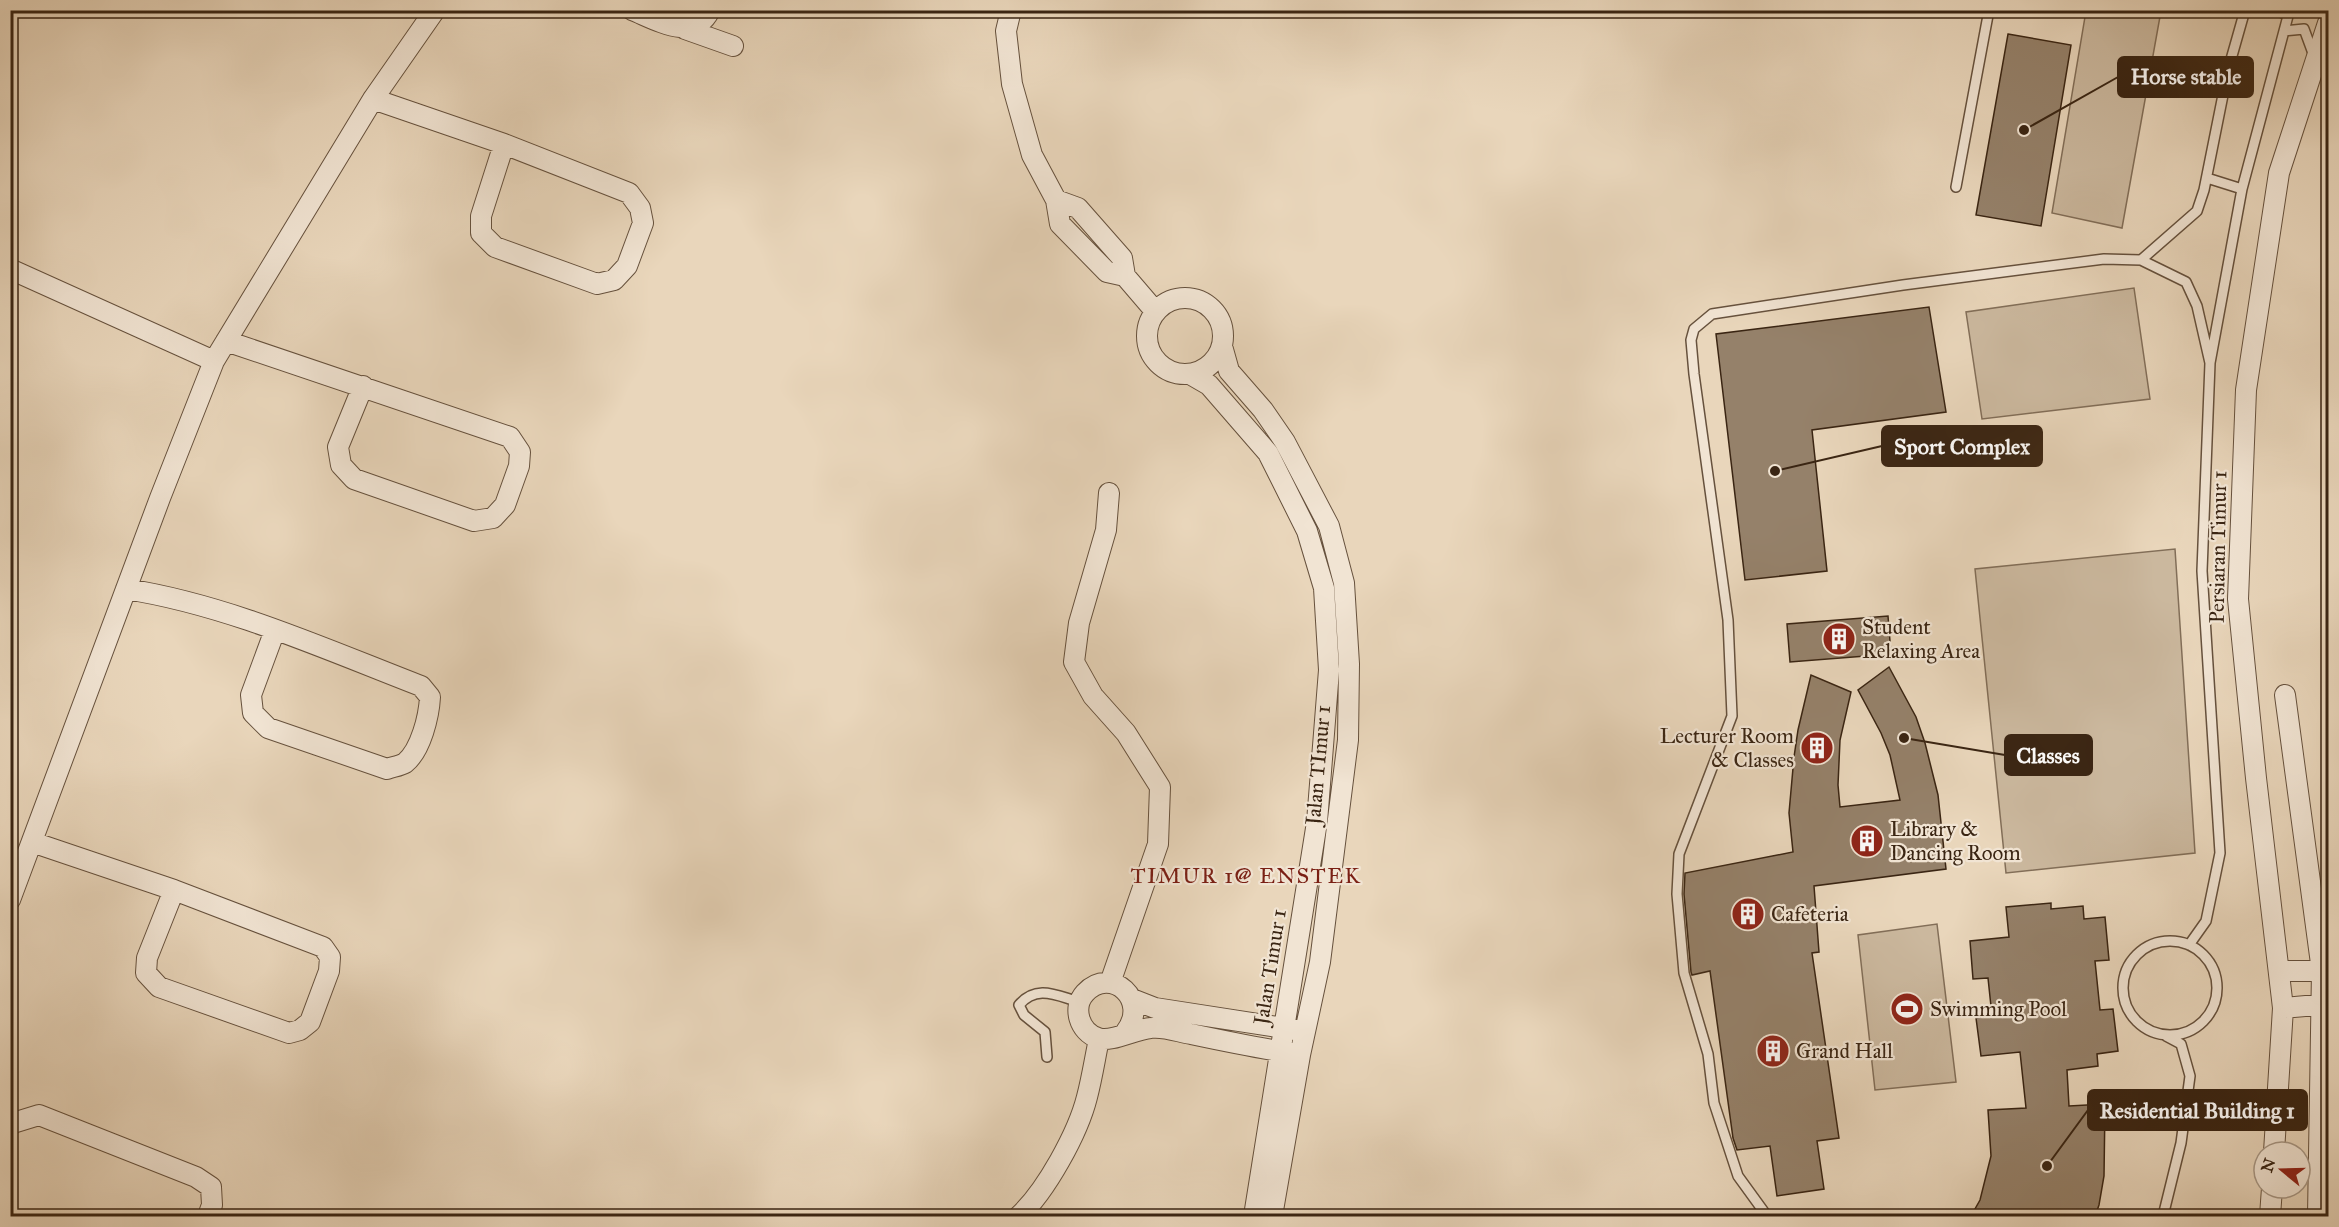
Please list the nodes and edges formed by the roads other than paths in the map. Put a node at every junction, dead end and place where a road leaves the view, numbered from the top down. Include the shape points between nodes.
1 (435, 10) edge
2 (632, 10) edge
3 (710, 10) edge
4 (1011, 10) edge
5 (1989, 10) edge
6 (2052, 10) edge
7 (2064, 10) edge
8 (2245, 10) edge
9 (2277, 10) edge
10 (2328, 23) edge
11 (685, 30) junction
12 (2284, 31) junction
13 (733, 46) dead end
14 (2315, 58) junction
15 (373, 99) junction
16 (504, 144) junction
17 (2207, 178) junction
18 (1956, 187) dead end
19 (2242, 189) junction
20 (2141, 260) junction
21 (10, 269) edge
22 (1155, 311) junction
23 (226, 341) junction
24 (1222, 346) junction
25 (214, 361) junction
26 (2210, 363) junction
27 (1190, 374) junction
28 (363, 386) junction
29 (1109, 494) dead end
30 (126, 589) junction
31 (275, 630) junction
32 (2285, 695) dead end
33 (32, 842) junction
34 (174, 890) junction
35 (10, 900) edge
36 (2314, 910) junction
37 (2328, 929) edge
38 (2189, 945) junction
39 (2279, 971) junction
40 (2325, 971) edge
41 (1110, 983) junction
42 (1132, 999) junction
43 (1080, 1002) junction
44 (2325, 1004) edge
45 (2283, 1008) junction
46 (1284, 1028) junction
47 (1305, 1031) junction
48 (1125, 1033) junction
49 (2164, 1035) junction
50 (1099, 1039) junction
51 (1280, 1051) junction
52 (1300, 1055) junction
53 (1047, 1057) dead end
54 (2325, 1096) edge
55 (10, 1126) edge
56 (2275, 1140) edge
57 (2271, 1200) edge
58 (208, 1216) edge
59 (1019, 1216) edge
60 (1254, 1216) edge
61 (1272, 1216) edge
62 (1767, 1216) edge
63 (2163, 1216) edge
64 (2270, 1216) edge
65 (2318, 1216) edge

1 - 15 street
2 - 11 street
3 - 11 street via 697,26
4 - 22 street via 1006,31 1012,84 1032,155 1056,200 1078,208 1122,258 1125,276
5 - 18 lane
6 - 7 lane
8 - 17 lane via 2228,70
9 - 12 lane via 2288,16
10 - 14 street, Persiaran Timur 1
11 - 13 street
12 - 14 lane via 2304,29
12 - 19 lane
14 - 39 street, Persiaran Timur 1 via 2279,173 2246,390 2238,599
15 - 16 street
15 - 23 street
16 - 16 street via 628,193 640,208 643,223 627,266 614,280 597,284 495,248 481,233 481,216
17 - 19 lane
17 - 20 lane via 2197,211
19 - 26 lane
20 - 26 lane via 2186,282 2197,306
20 - 62 lane via 2104,259 1723,312 1712,314 1694,330 1693,363 1728,620 1732,716 1679,854 1677,894 1684,973 1708,1054 1714,1103 1738,1176
21 - 25 street
22 - 24 street via 1181,297 1196,298 1219,317
22 - 27 street via 1146,335 1152,354 1165,369
23 - 25 street
23 - 28 street
24 - 27 street via 1211,364
24 - 47 street, Jalan TImur 1 via 1229,371 1284,442 1329,526 1344,583 1348,740 1320,962
25 - 30 street
26 - 38 lane via 2202,571 2220,853 2206,921
27 - 46 street, Jalan Timur 1 via 1209,385 1268,453 1307,531 1324,588 1329,670 1317,822
28 - 28 street via 510,437 520,452 506,505 493,518 474,520 354,479 341,465 338,447
29 - 41 street via 1106,530 1079,623 1074,662 1093,696 1126,733 1160,787 1158,843
30 - 31 street via 169,596
30 - 33 street
31 - 31 street via 421,686 430,697 429,714 414,752 403,764 387,769 268,728 253,713 250,695
32 - 36 street
33 - 34 street
33 - 35 street
34 - 34 street via 323,947 330,957 329,971 310,1022 289,1033 159,987 146,973 147,958
36 - 37 street
36 - 40 street
38 - 49 lane via 2211,964 2217,993 2205,1020 2179,1035
38 - 49 lane via 2157,942 2131,961 2124,976 2127,1008 2136,1021
39 - 40 street
39 - 45 street, Persiaran Timur 1
40 - 44 street
41 - 42 street
41 - 43 street via 1092,987
42 - 46 street via 1155,1008
42 - 48 street via 1134,1017
43 - 50 street via 1080,1020 1090,1035
43 - 53 lane via 1041,992 1019,1005 1024,1015 1045,1032
44 - 45 street
44 - 54 street
45 - 56 street, Persiaran Timur 1
46 - 47 street
46 - 51 street, Jalan Timur 1
47 - 52 street, Jalan TImur 1
48 - 50 street
48 - 51 street via 1153,1027
49 - 63 lane via 2181,1044 2190,1076 2181,1143
50 - 59 street via 1086,1100 1072,1135 1053,1173
51 - 52 street
51 - 60 street, Jalan Timur 1
52 - 61 street, Jalan TImur 1
54 - 65 street
55 - 58 street via 39,1115 196,1178 211,1187
57 - 64 street

